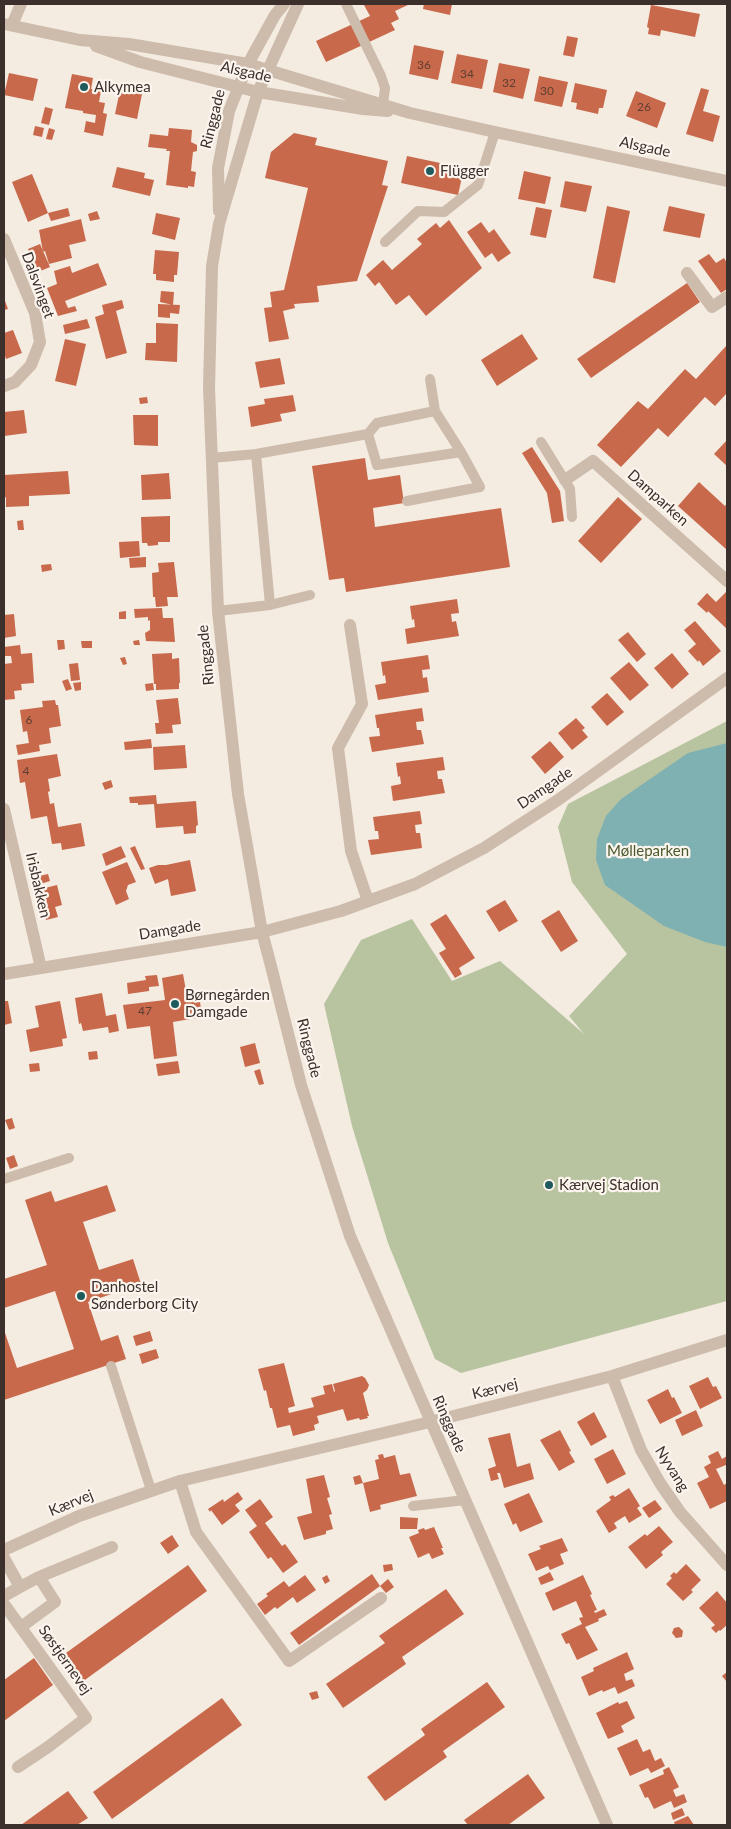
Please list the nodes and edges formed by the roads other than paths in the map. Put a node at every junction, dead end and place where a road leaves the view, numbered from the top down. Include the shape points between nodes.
1 (21, 4) edge
2 (284, 4) edge
3 (298, 4) edge
4 (346, 4) edge
5 (8, 24) edge
6 (80, 40) junction
7 (248, 64) junction
8 (268, 70) junction
9 (237, 87) junction
10 (258, 92) junction
11 (383, 108) junction
12 (495, 132) junction
13 (727, 181) edge
14 (219, 224) junction
15 (4, 240) edge
16 (385, 242) dead end
17 (687, 272) dead end
18 (727, 297) edge
19 (430, 379) dead end
20 (4, 386) edge
21 (435, 411) junction
22 (368, 434) junction
23 (541, 442) dead end
24 (460, 452) junction
25 (256, 454) junction
26 (211, 458) junction
27 (565, 480) junction
28 (407, 501) dead end
29 (572, 517) dead end
30 (727, 581) edge
31 (310, 595) dead end
32 (270, 605) junction
33 (218, 611) junction
34 (350, 625) dead end
35 (727, 678) edge
36 (4, 809) edge
37 (368, 901) junction
38 (262, 932) junction
39 (41, 968) junction
40 (4, 974) edge
41 (69, 1158) dead end
42 (4, 1179) edge
43 (727, 1340) edge
44 (111, 1366) dead end
45 (612, 1376) junction
46 (430, 1422) junction
47 (180, 1481) junction
48 (152, 1490) junction
49 (464, 1500) junction
50 (413, 1506) dead end
51 (112, 1547) dead end
52 (4, 1550) edge
53 (4, 1558) edge
54 (727, 1564) edge
55 (39, 1577) junction
56 (20, 1586) junction
57 (4, 1596) edge
58 (381, 1598) dead end
59 (4, 1604) edge
60 (21, 1627) junction
61 (18, 1767) dead end
62 (607, 1825) edge

1 - 5 street, Alsgade
2 - 7 street, Ringgade
3 - 8 street, Ringgade
4 - 11 lane via 382,76 385,88
5 - 6 street, Alsgade
6 - 7 street, Alsgade via 129,44
6 - 9 street, Alsgade via 140,62
7 - 8 street, Alsgade
7 - 9 street, Ringgade
8 - 10 street, Ringgade
8 - 11 street, Alsgade
9 - 10 street, Alsgade
9 - 14 street, Ringgade via 218,168
10 - 11 street, Alsgade via 335,105
10 - 14 street, Ringgade
11 - 12 street, Alsgade
12 - 13 street, Alsgade
12 - 16 lane via 478,185 444,212 418,211
14 - 26 street, Ringgade via 212,266
15 - 20 street, Dalsvinget via 35,313 40,342 32,365 15,382
17 - 18 street via 712,307
19 - 21 lane
21 - 22 lane via 377,423
21 - 24 lane
22 - 24 lane via 377,465
22 - 25 lane
23 - 27 lane
24 - 28 lane via 480,487
25 - 26 lane
25 - 32 lane
26 - 33 street, Ringgade
27 - 29 lane via 570,488
27 - 30 street, Damparken via 593,461
31 - 32 lane
32 - 33 lane
33 - 38 street, Ringgade via 238,794
34 - 37 street via 362,704 338,748 351,850
35 - 37 street, Damgade via 558,800 484,848 415,884
36 - 39 street, Irisbakken
37 - 38 street, Damgade via 341,912
38 - 39 street, Damgade
38 - 46 street, Ringgade via 301,1085 350,1236
39 - 40 street, Damgade
41 - 42 lane
43 - 45 street, Kærvej
44 - 48 lane
45 - 46 street, Kærvej
45 - 54 street, Nyvang via 641,1450 660,1483 680,1512
46 - 47 street, Kærvej
46 - 49 street, Ringgade
47 - 48 street, Kærvej
47 - 58 street via 196,1532 289,1660
48 - 52 street, Kærvej via 79,1516
49 - 50 lane
49 - 62 street, Ringgade
51 - 55 street
53 - 56 street
55 - 56 street
55 - 60 street, Søstjernevej via 56,1602
56 - 57 street
59 - 60 street, Søstjernevej
60 - 61 street, Søstjernevej via 86,1718

